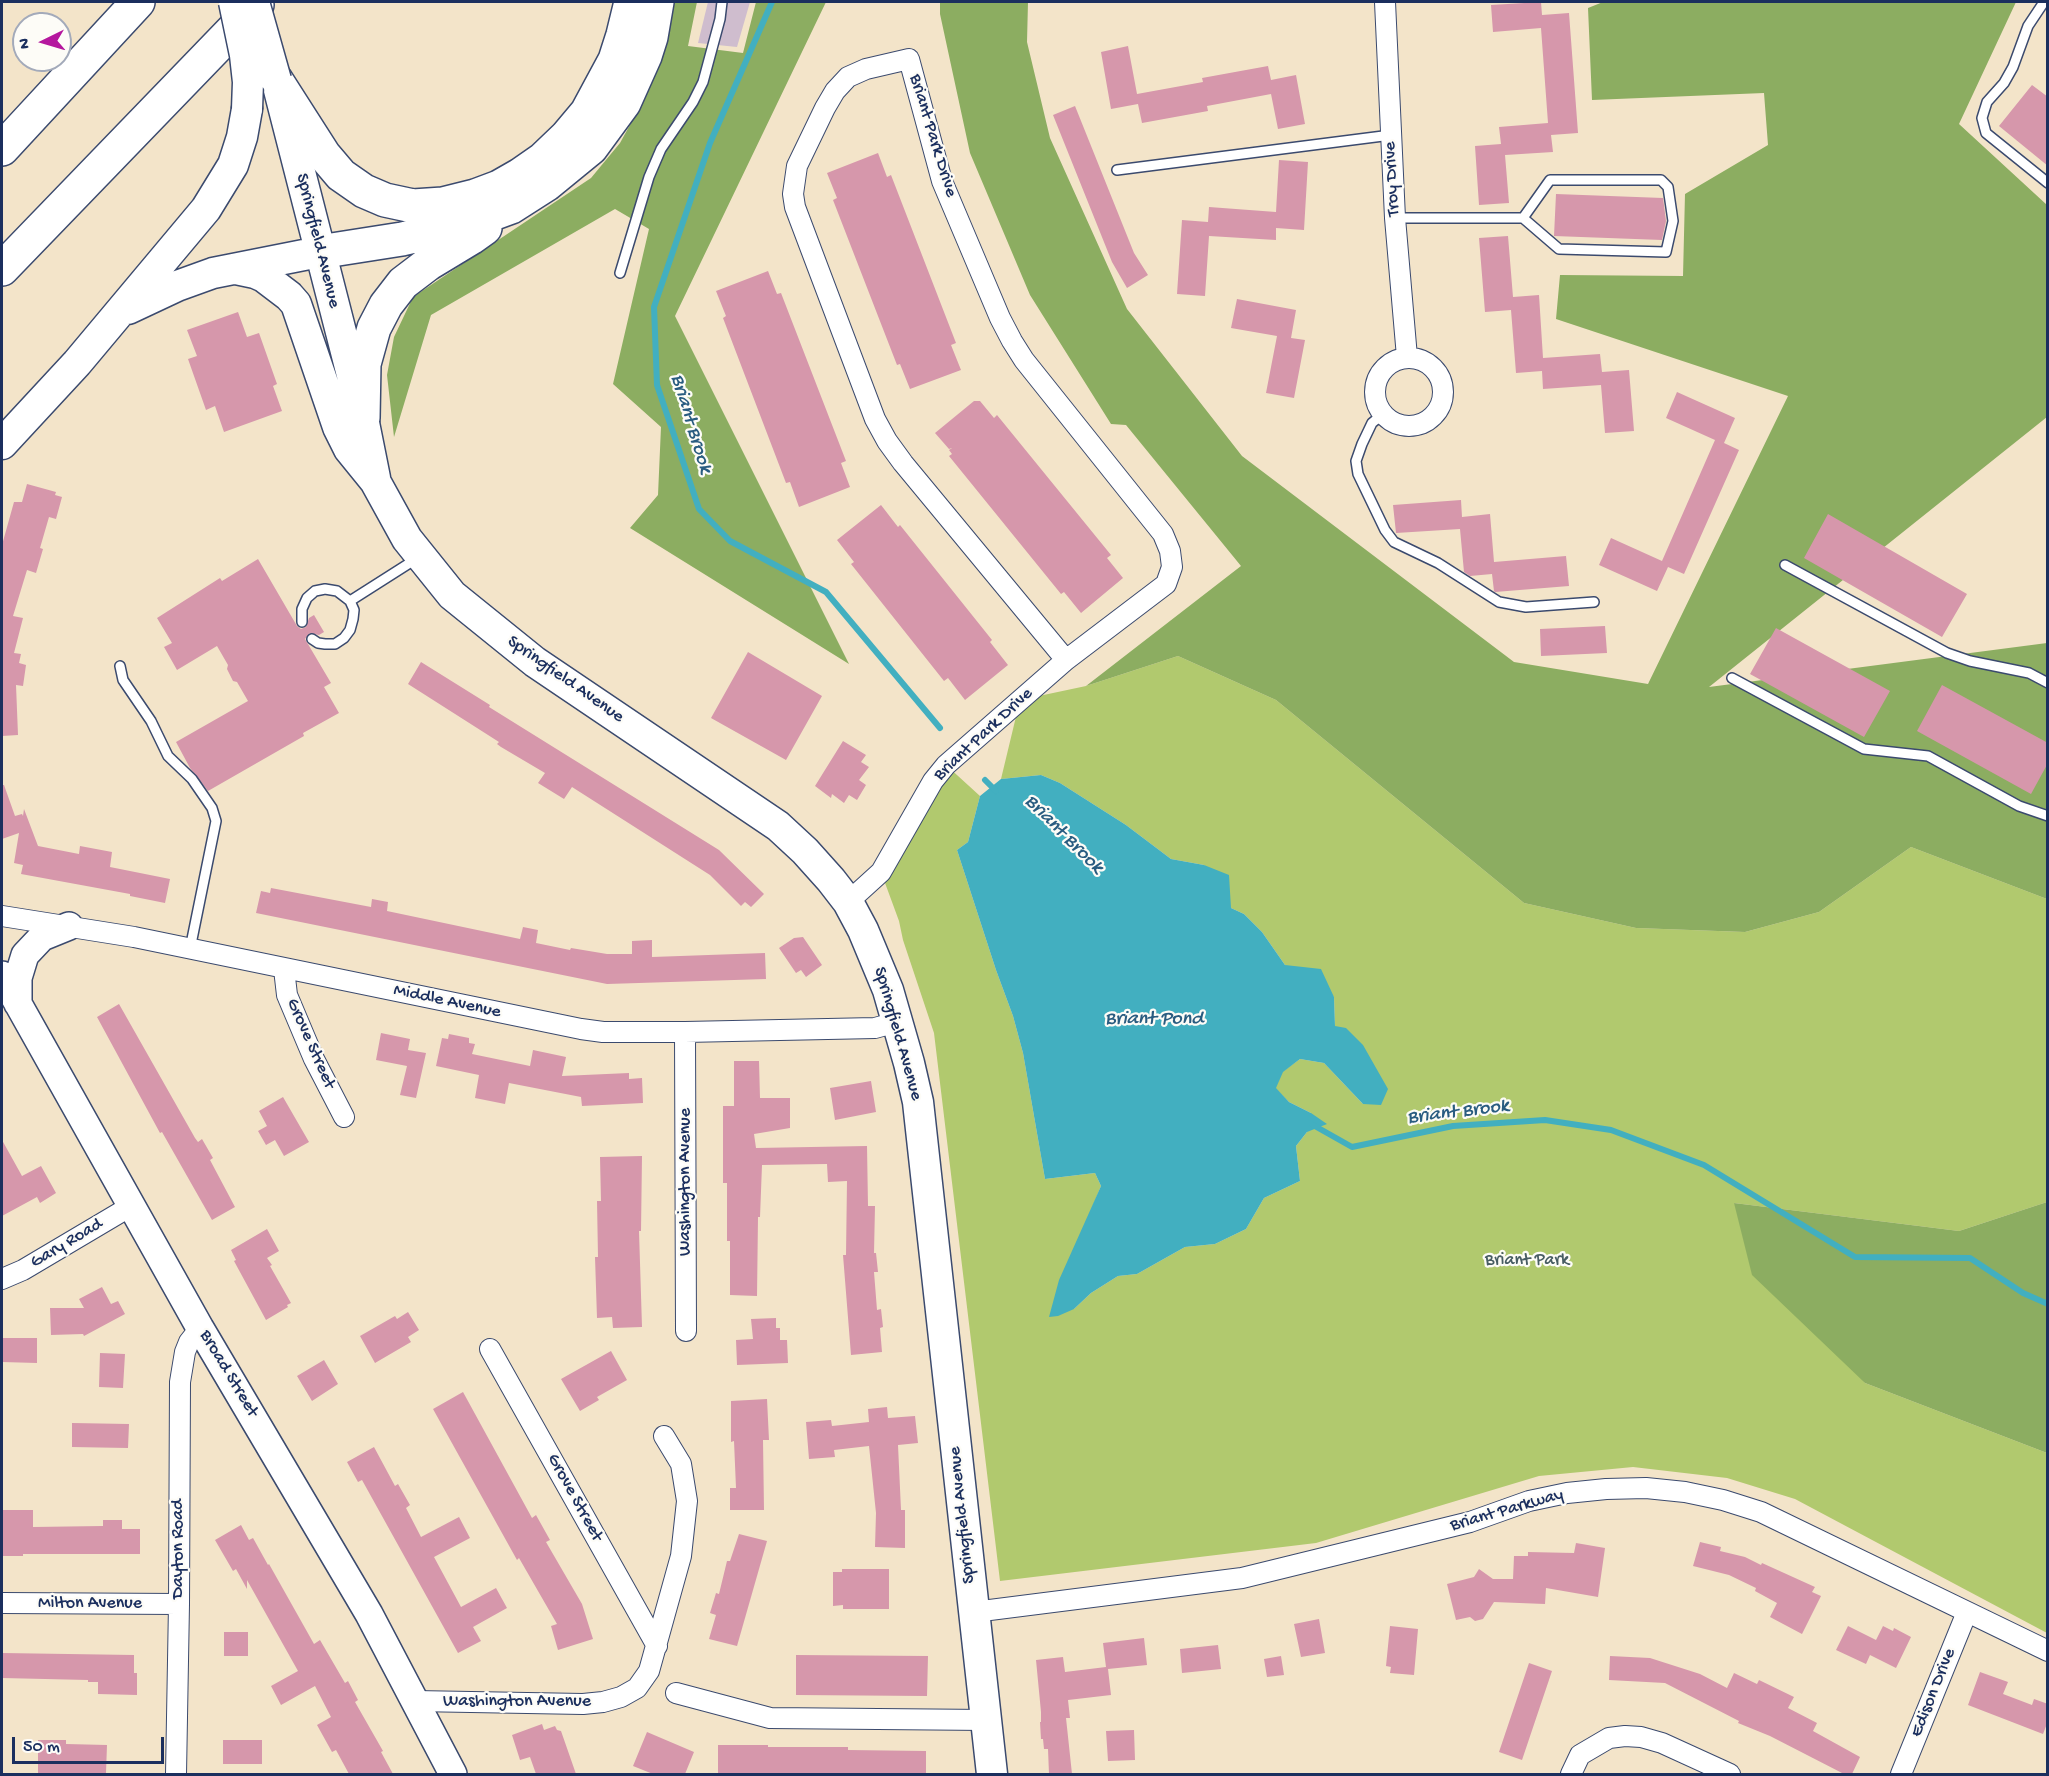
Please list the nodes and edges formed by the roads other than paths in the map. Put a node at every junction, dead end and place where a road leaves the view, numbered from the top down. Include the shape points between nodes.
1 (138, 2) edge
2 (234, 2) edge
3 (243, 2) edge
4 (254, 2) edge
5 (261, 2) edge
6 (631, 2) edge
7 (657, 2) edge
8 (722, 2) edge
9 (1384, 2) edge
10 (2044, 2) edge
11 (276, 80) junction
12 (171, 92) junction
13 (1391, 135) junction
14 (2, 149) edge
15 (1117, 170) dead end
16 (2048, 183) edge
17 (512, 207) junction
18 (1395, 218) junction
19 (1523, 218) junction
20 (320, 252) junction
21 (2, 269) edge
22 (236, 269) junction
23 (620, 273) dead end
24 (120, 313) junction
25 (1407, 357) junction
26 (1383, 414) junction
27 (363, 418) junction
28 (2, 444) edge
29 (375, 481) junction
30 (421, 556) junction
31 (1785, 566) dead end
32 (350, 601) junction
33 (1594, 602) dead end
34 (302, 622) dead end
35 (312, 639) dead end
36 (1066, 660) junction
37 (120, 666) dead end
38 (1732, 678) dead end
39 (2048, 683) edge
40 (2048, 816) edge
41 (848, 902) junction
42 (2, 916) edge
43 (69, 926) junction
44 (190, 949) junction
45 (284, 969) junction
46 (2, 975) edge
47 (18, 1004) junction
48 (897, 1022) junction
49 (685, 1032) junction
50 (344, 1117) dead end
51 (131, 1206) junction
52 (2, 1279) edge
53 (200, 1328) junction
54 (686, 1331) dead end
55 (490, 1350) dead end
56 (664, 1436) dead end
57 (2, 1603) edge
58 (179, 1604) junction
59 (974, 1612) junction
60 (1967, 1612) junction
61 (657, 1646) junction
62 (2048, 1651) edge
63 (676, 1693) dead end
64 (415, 1701) junction
65 (986, 1720) junction
66 (176, 1774) edge
67 (453, 1774) edge
68 (992, 1774) edge
69 (1571, 1774) edge
70 (1730, 1774) edge
71 (1901, 1774) edge

1 - 14 highway
2 - 24 main road, bridge via 248,82 242,137 233,165 206,209
3 - 12 highway
4 - 11 main road, Springfield Avenue, bridge
5 - 12 highway
6 - 11 highway via 615,60 587,112 566,137 520,176 475,196 443,204 413,206 386,200 340,176
7 - 17 highway via 639,74 614,119 578,160
8 - 23 lane via 703,82 661,149
9 - 13 street, Troy Drive
10 - 16 lane via 2028,26 2013,67 1986,102 1983,118 1986,133
11 - 20 main road, Springfield Avenue
12 - 21 highway
13 - 15 lane
13 - 18 street, Troy Drive
17 - 20 highway via 442,230
17 - 27 highway via 428,264 403,284 386,305 374,328 364,364
18 - 19 lane
18 - 25 street, Troy Drive
19 - 19 lane via 1559,249 1666,252 1673,221 1668,187 1661,180 1550,180
20 - 22 main road
20 - 27 main road, Springfield Avenue
22 - 24 main road via 177,286
22 - 29 main road, Springfield Avenue via 264,277 296,304 338,427 349,449
24 - 28 main road
25 - 26 street via 1396,359 1380,373 1375,394
25 - 26 street via 1429,363 1437,372 1443,382 1441,405 1425,423 1414,426 1391,422
26 - 33 lane via 1372,423 1356,461 1358,474 1394,542 1438,563 1499,602 1526,607
27 - 29 main road, Springfield Avenue
29 - 30 main road, Springfield Avenue via 407,539
30 - 32 lane
30 - 41 main road, Springfield Avenue via 452,595 535,662 778,826
31 - 39 lane via 1947,653 2029,673
32 - 34 lane via 337,591 315,591 302,609
32 - 35 lane via 353,619 344,638 335,644
36 - 36 street, Briant Park Drive via 1166,584 1172,567 1170,551 1163,534 1012,341 942,181 909,59 866,69 848,77 825,108 797,166 795,207 875,419 887,441
36 - 41 street, Briant Park Drive via 946,765 880,872
37 - 44 lane via 123,680 151,721 168,756 192,779 216,821
38 - 40 lane via 1864,749 1928,756 2019,806
41 - 48 main road, Springfield Avenue via 873,952
42 - 43 street, Middle Avenue
43 - 44 street, Middle Avenue
43 - 47 main road via 42,938 25,955 18,978
44 - 45 street, Middle Avenue
45 - 49 street, Middle Avenue via 581,1029
45 - 50 street, Grove Street via 291,1003
46 - 47 main road, Broad Street
47 - 51 main road, Broad Street
48 - 49 street, Middle Avenue via 875,1028
48 - 59 main road, Springfield Avenue via 918,1102
49 - 54 street, Washington Avenue
51 - 52 street, Gary Road
51 - 53 main road, Broad Street
53 - 58 street, Dayton Road via 184,1352 180,1382
53 - 64 main road, Broad Street via 369,1614
55 - 61 street, Grove Street
56 - 61 street, Washington Avenue via 681,1464 687,1502 681,1556
57 - 58 street, Milton Avenue
58 - 66 street, Dayton Road
59 - 60 street, Briant Parkway via 1242,1578 1470,1522 1529,1501 1568,1493 1636,1488 1685,1492 1761,1512
59 - 65 main road, Springfield Avenue
60 - 62 street, Briant Parkway
60 - 71 street, Edison Drive
61 - 64 street, Washington Avenue via 649,1671 637,1689 603,1702
63 - 65 street via 770,1718
64 - 67 main road, Broad Street
65 - 68 main road, Springfield Avenue
69 - 70 street via 1580,1755 1609,1738 1625,1736 1662,1743

